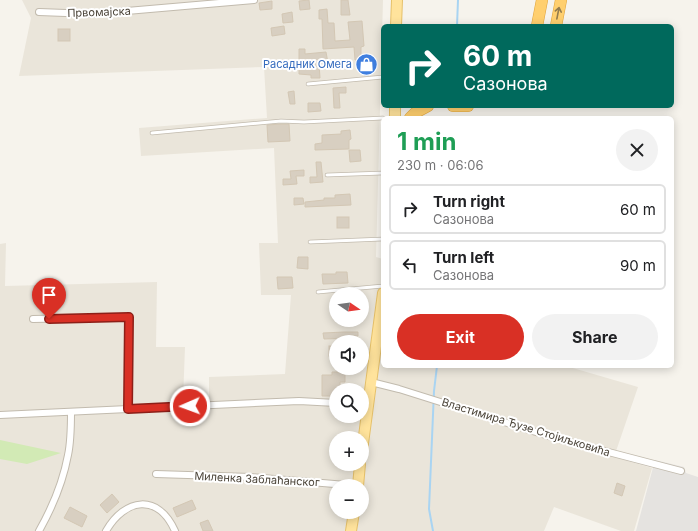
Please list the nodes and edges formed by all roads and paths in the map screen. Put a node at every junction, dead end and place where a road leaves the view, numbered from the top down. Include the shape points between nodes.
1 (254, 0) edge
2 (397, 0) edge
3 (542, 0) edge
4 (561, 0) edge
5 (39, 12) dead end
6 (396, 24) edge
7 (537, 24) edge
8 (556, 24) edge
9 (381, 77) edge
10 (308, 84) dead end
11 (424, 108) edge
12 (412, 116) edge
13 (381, 118) edge
14 (152, 133) dead end
15 (381, 173) edge
16 (327, 176) dead end
17 (381, 239) edge
18 (310, 242) dead end
19 (381, 286) edge
20 (318, 292) dead end
21 (381, 308) edge
22 (33, 319) dead end
23 (371, 382) junction
24 (369, 390) edge
25 (329, 403) edge
26 (128, 409) junction
27 (71, 412) junction
28 (0, 415) edge
29 (681, 472) dead end
30 (156, 474) dead end
31 (329, 484) edge
32 (353, 519) edge
33 (39, 531) edge
34 (106, 531) edge
35 (175, 531) edge
36 (351, 531) edge

1 - 5 street, Првомајска via 92,14
2 - 6 main road
3 - 7 highway
8 -> 4 highway
9 - 10 lane
11 - 12 highway
13 - 14 lane via 281,121
15 - 16 lane
17 - 18 lane
19 - 20 lane
21 - 23 main road
22 - 26 street via 129,317
23 - 24 main road
23 - 29 street, Властимира Ђузе Стојиљковића via 555,438
25 - 26 street via 300,401
26 - 27 street
27 - 28 street
27 - 33 street via 68,456 50,511
30 - 31 street, Миленка Заблаћанског via 251,477
32 - 36 main road
34 - 35 street via 112,520 127,508 142,504 166,516

